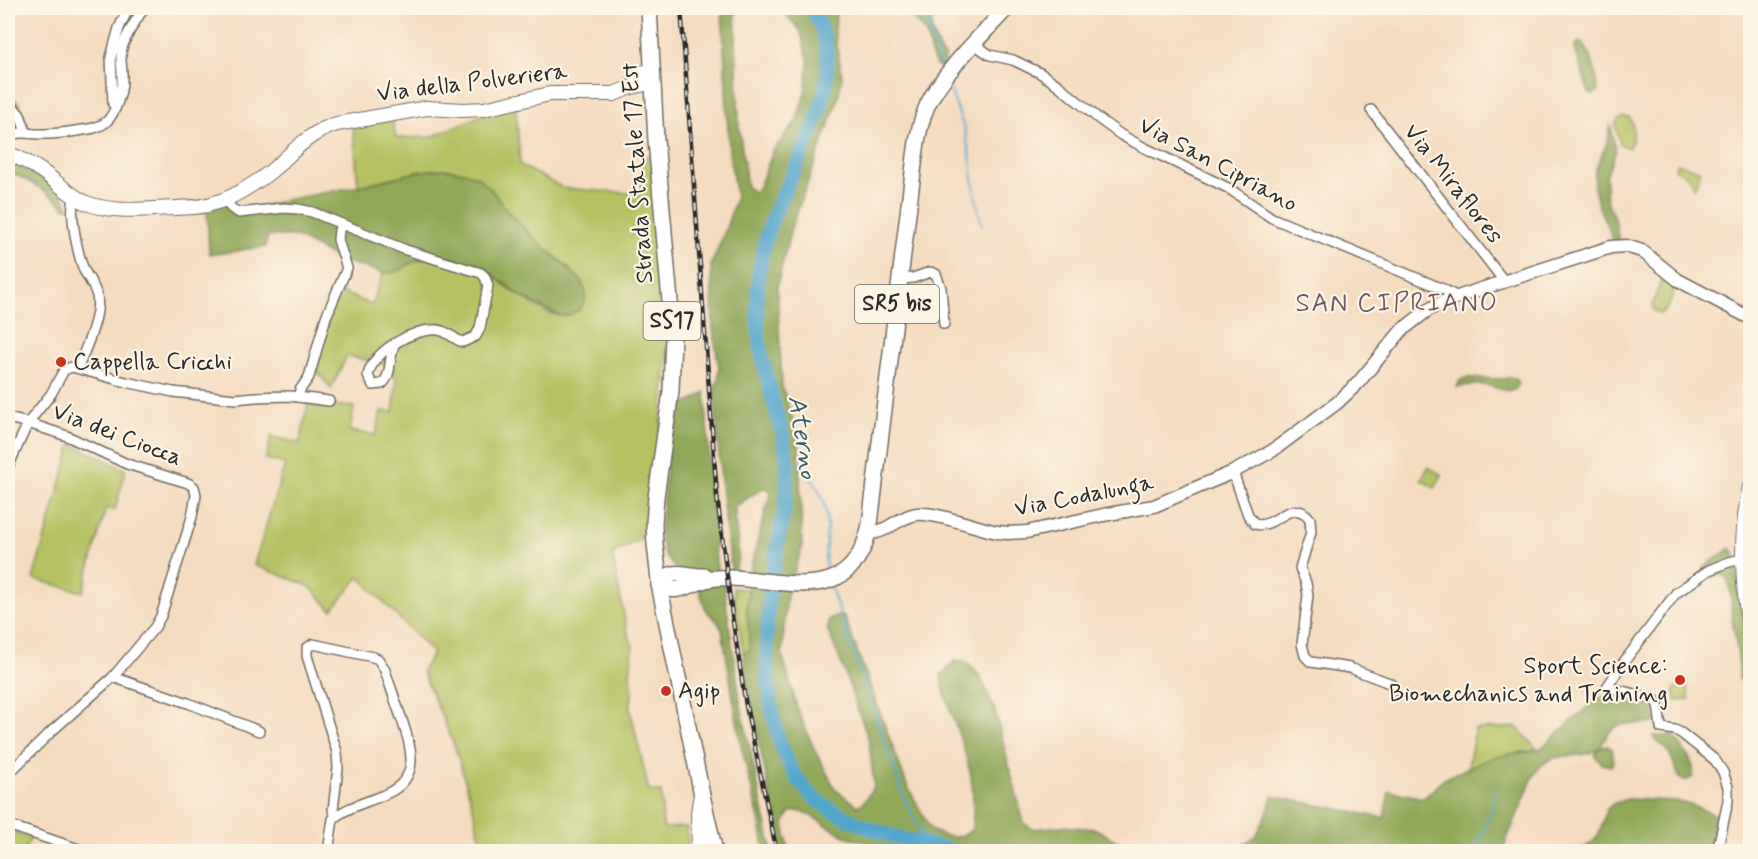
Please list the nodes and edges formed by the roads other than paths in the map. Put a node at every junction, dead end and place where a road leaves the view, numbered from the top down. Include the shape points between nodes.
1 (127, 8) edge
2 (649, 8) edge
3 (1007, 8) edge
4 (142, 12) edge
5 (974, 44) junction
6 (652, 53) junction
7 (653, 78) junction
8 (637, 80) junction
9 (654, 98) junction
10 (8, 101) edge
11 (1371, 111) dead end
12 (109, 118) junction
13 (26, 132) junction
14 (8, 135) edge
15 (8, 153) edge
16 (75, 196) junction
17 (226, 199) junction
18 (342, 224) junction
19 (900, 279) junction
20 (1504, 281) junction
21 (1456, 298) junction
22 (1750, 318) edge
23 (944, 324) dead end
24 (395, 344) dead end
25 (78, 368) junction
26 (298, 397) junction
27 (329, 401) dead end
28 (8, 418) edge
29 (28, 423) junction
30 (8, 467) edge
31 (1233, 472) junction
32 (1750, 486) edge
33 (868, 532) junction
34 (655, 544) junction
35 (1742, 559) junction
36 (683, 581) junction
37 (659, 585) junction
38 (667, 621) junction
39 (1750, 634) edge
40 (113, 677) junction
41 (1394, 692) dead end
42 (259, 731) dead end
43 (8, 774) edge
44 (336, 816) junction
45 (8, 825) edge
46 (706, 847) edge
47 (87, 852) edge
48 (328, 852) edge
49 (1717, 852) edge

1 - 4 street
1 - 12 street via 111,57 114,101
2 - 6 main road, Strada Statale 17 Est / SS17
3 - 5 main road, SR5 bis
4 - 12 street via 122,48 121,90
5 - 19 main road, SR5 bis via 940,85 922,119
5 - 21 street, Via San Cipriano via 990,55 1013,60 1040,73 1121,135 1222,185 1272,218 1443,289
6 - 7 main road, Strada Statale 17 Est / SS17
6 - 8 main road
7 - 8 main road, Via della Polveriera via 645,72
7 - 9 main road, Strada Statale 17 Est / SS17
8 - 9 main road
8 - 17 main road, Via della Polveriera via 614,94 550,94 480,109 435,107 337,124 309,137 266,176
9 - 34 main road, Strada Statale 17 Est / SS17 via 673,336 671,392 656,497
10 - 13 street via 20,115
11 - 20 street, Via Miraflores
12 - 13 street via 102,125 87,129
13 - 14 street
15 - 16 main road, Via della Polveriera via 41,170
16 - 17 main road, Via della Polveriera via 99,206 136,210 202,206
16 - 25 street via 72,203 81,259 97,298 95,318
17 - 18 street via 239,213 298,209
18 - 24 street via 406,250 481,273 487,279 476,336 460,342 434,330
18 - 26 street via 338,240 347,268 326,317 309,377
19 - 23 street via 936,274
19 - 33 main road, SR5 bis
20 - 21 street, Via Codalunga
20 - 22 street, Via Codalunga via 1611,247 1626,246 1642,250 1678,280
21 - 31 street, Via Codalunga via 1394,345 1327,411 1272,451
25 - 26 street via 173,392 235,399
25 - 29 street via 64,370
26 - 27 street
28 - 29 street
29 - 30 street
29 - 40 street, Via dei Ciocca via 127,464 188,483 195,489 189,528 159,622
31 - 33 street, Via Codalunga via 1159,505 1027,532 997,532 917,514 878,532
31 - 41 street via 1249,518 1255,524 1266,525 1293,511 1303,512 1310,519 1311,531 1300,568 1308,595 1302,644 1306,658 1386,681
32 - 35 main road
33 - 36 main road, SR5 bis via 849,567 826,582 796,584 727,576 698,576
34 - 36 main road
34 - 37 main road, Strada Statale 17 Est / SS17
35 - 39 main road
35 - 49 street via 1709,570 1674,595 1607,687 1654,699 1661,728 1680,732 1720,767 1728,798
36 - 37 main road, SR5 bis via 670,574
36 - 38 main road
37 - 38 main road, SS17
38 - 46 main road, SS17 via 701,794
40 - 42 street
40 - 43 street, Via dei Ciocca
44 - 44 street via 333,810 337,752 306,653 309,646 316,644 380,662 411,750 409,772 397,787
44 - 48 street
45 - 47 street

